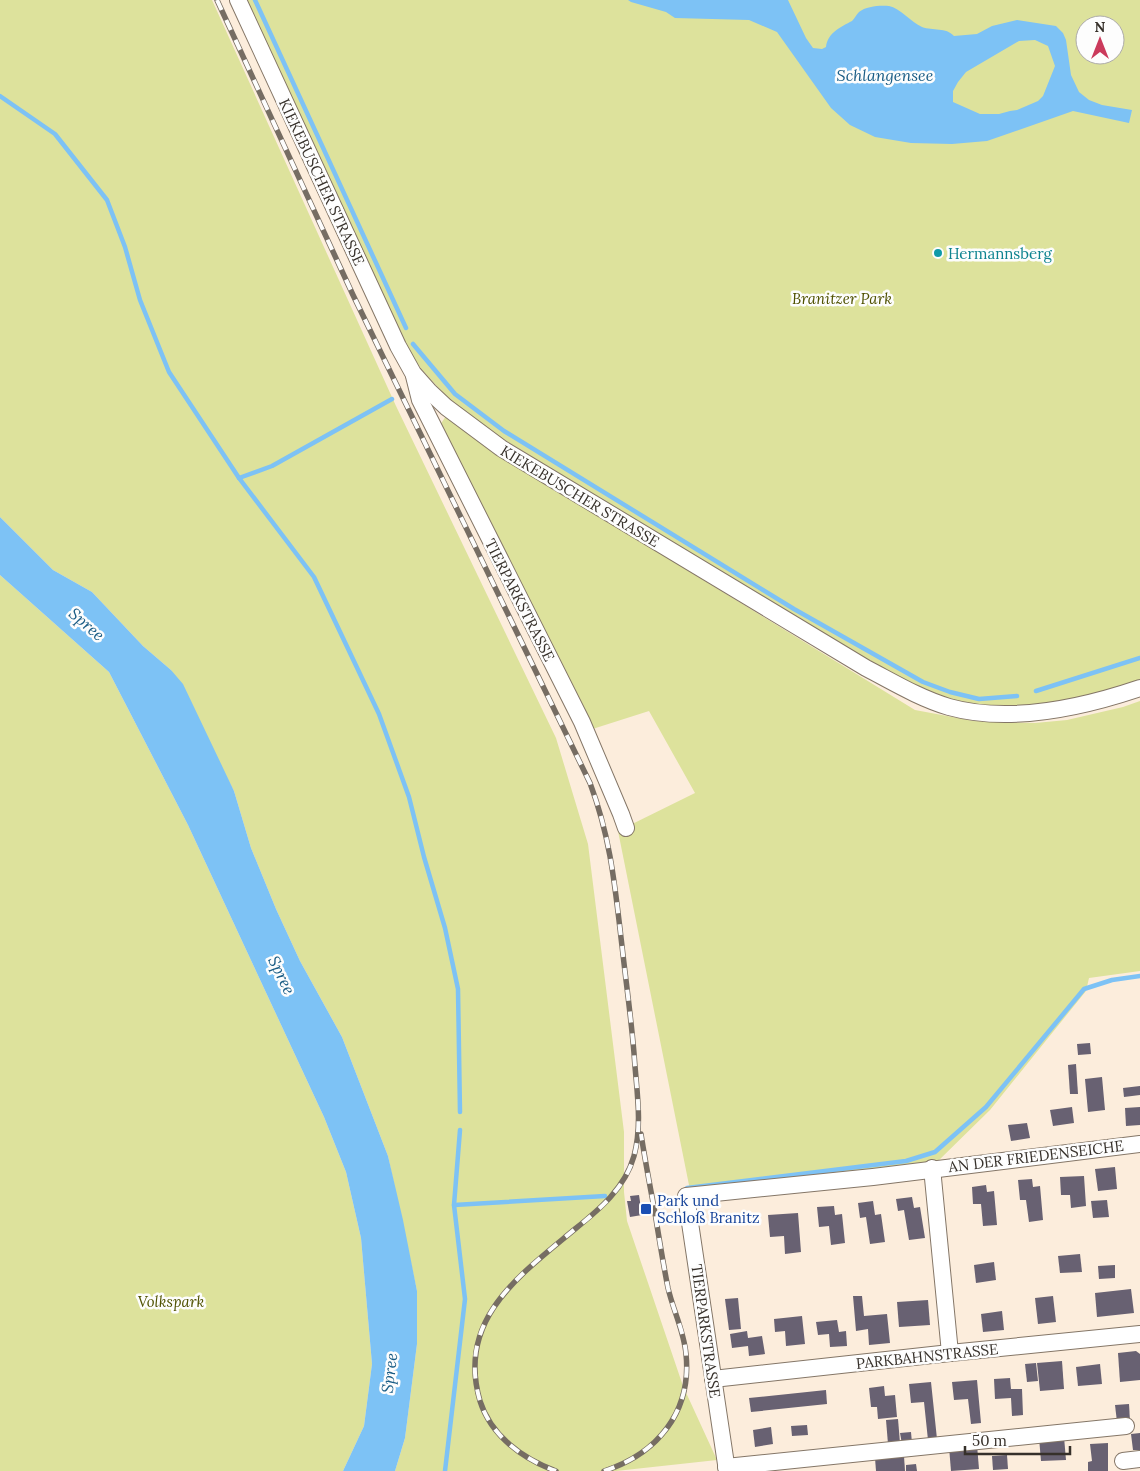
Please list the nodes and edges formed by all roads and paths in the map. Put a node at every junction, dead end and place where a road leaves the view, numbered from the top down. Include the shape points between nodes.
1 (238, 0) edge
2 (413, 373) junction
3 (1140, 688) edge
4 (626, 828) dead end
5 (1140, 1144) edge
6 (932, 1168) junction
7 (686, 1196) joint
8 (1140, 1334) edge
9 (950, 1353) junction
10 (713, 1379) junction
11 (1126, 1426) dead end
12 (1140, 1459) edge
13 (1123, 1461) dead end
14 (726, 1469) edge

1 - 2 street, KIEKEBUSCHER STRASSE
2 - 3 street, KIEKEBUSCHER STRASSE via 446,407 501,448 857,663 922,697 976,713 1005,714 1077,706
2 - 4 street, TIERPARKSTRASSE via 420,400 582,722
5 - 6 street, AN DER FRIEDENSEICHE
6 - 7 street, AN DER FRIEDENSEICHE
6 - 9 street, AN DER FRIEDENSEICHE
7 - 10 street, TIERPARKSTRASSE
8 - 9 street, PARKBAHNSTRASSE
9 - 10 street, PARKBAHNSTRASSE
10 - 14 street, TIERPARKSTRASSE
11 - 14 street, TIERPARKSTRASSE
12 - 13 street

